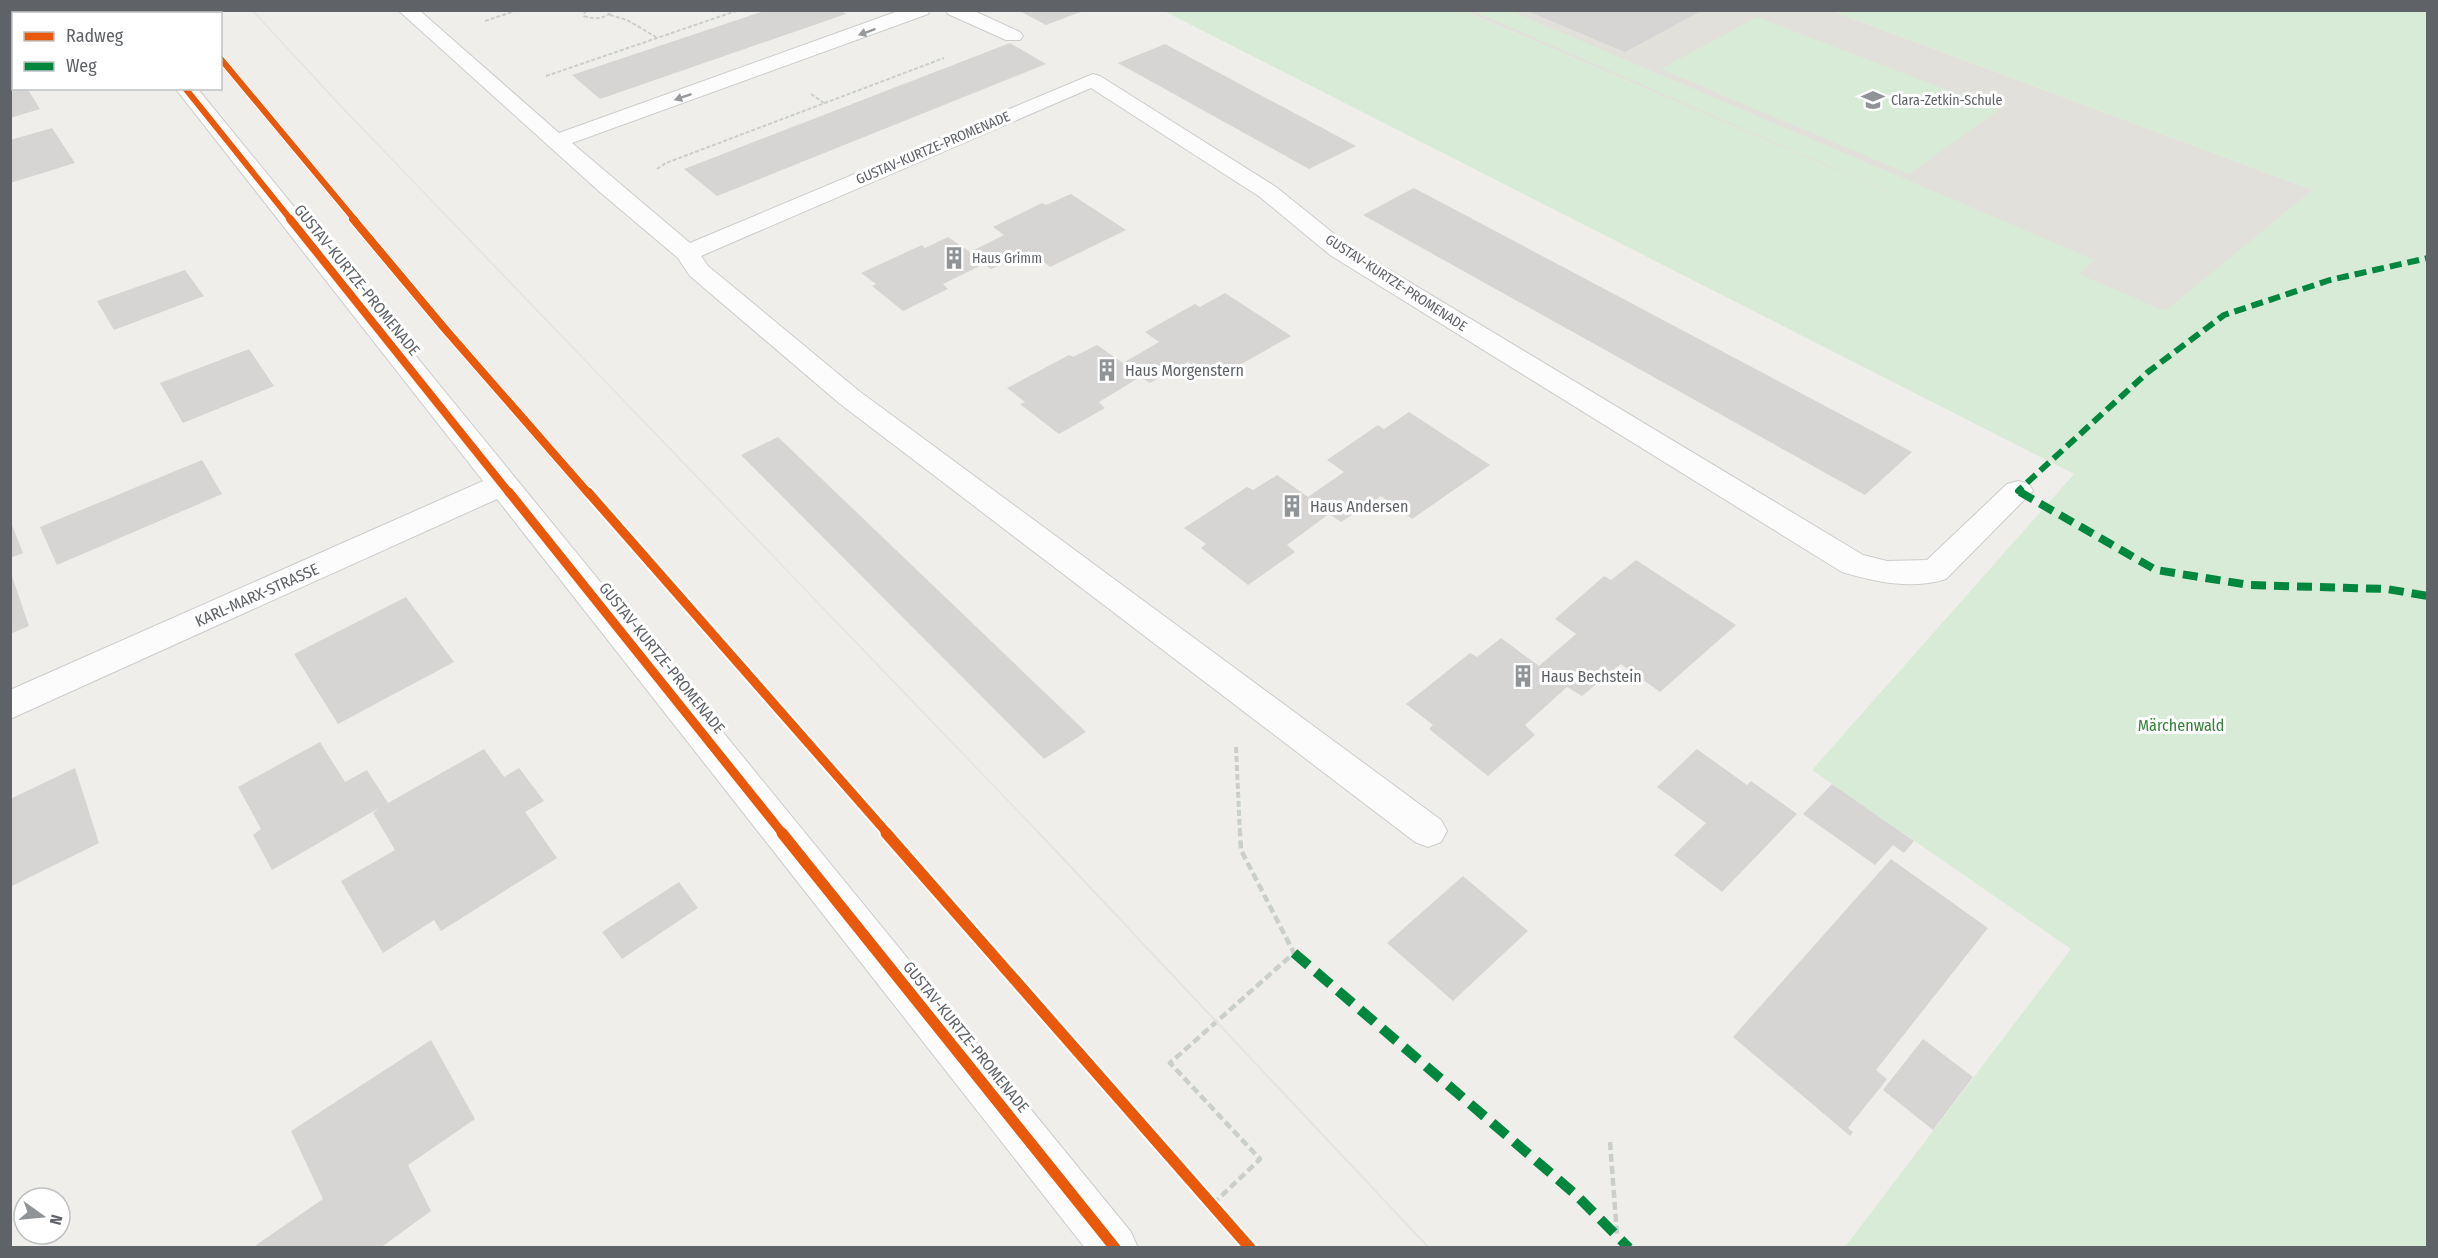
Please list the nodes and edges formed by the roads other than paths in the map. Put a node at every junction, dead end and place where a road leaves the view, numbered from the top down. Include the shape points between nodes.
1 (407, 10) edge
2 (921, 10) edge
3 (955, 10) edge
4 (1013, 36) dead end
5 (186, 90) edge
6 (556, 141) junction
7 (687, 252) junction
8 (503, 484) junction
9 (2018, 491) dead end
10 (10, 705) edge
11 (1428, 831) dead end
12 (1115, 1248) edge

1 - 6 street
2 -> 6 street
3 - 4 street
5 - 8 street, GUSTAV-KURTZE-PROMENADE
6 - 7 street
7 - 9 street, GUSTAV-KURTZE-PROMENADE via 1093,80 1268,192 1339,250 1853,564 1887,573 1935,571
7 - 11 street via 699,271 849,397
8 - 10 street, KARL-MARX-STRASSE
8 - 12 street, GUSTAV-KURTZE-PROMENADE

